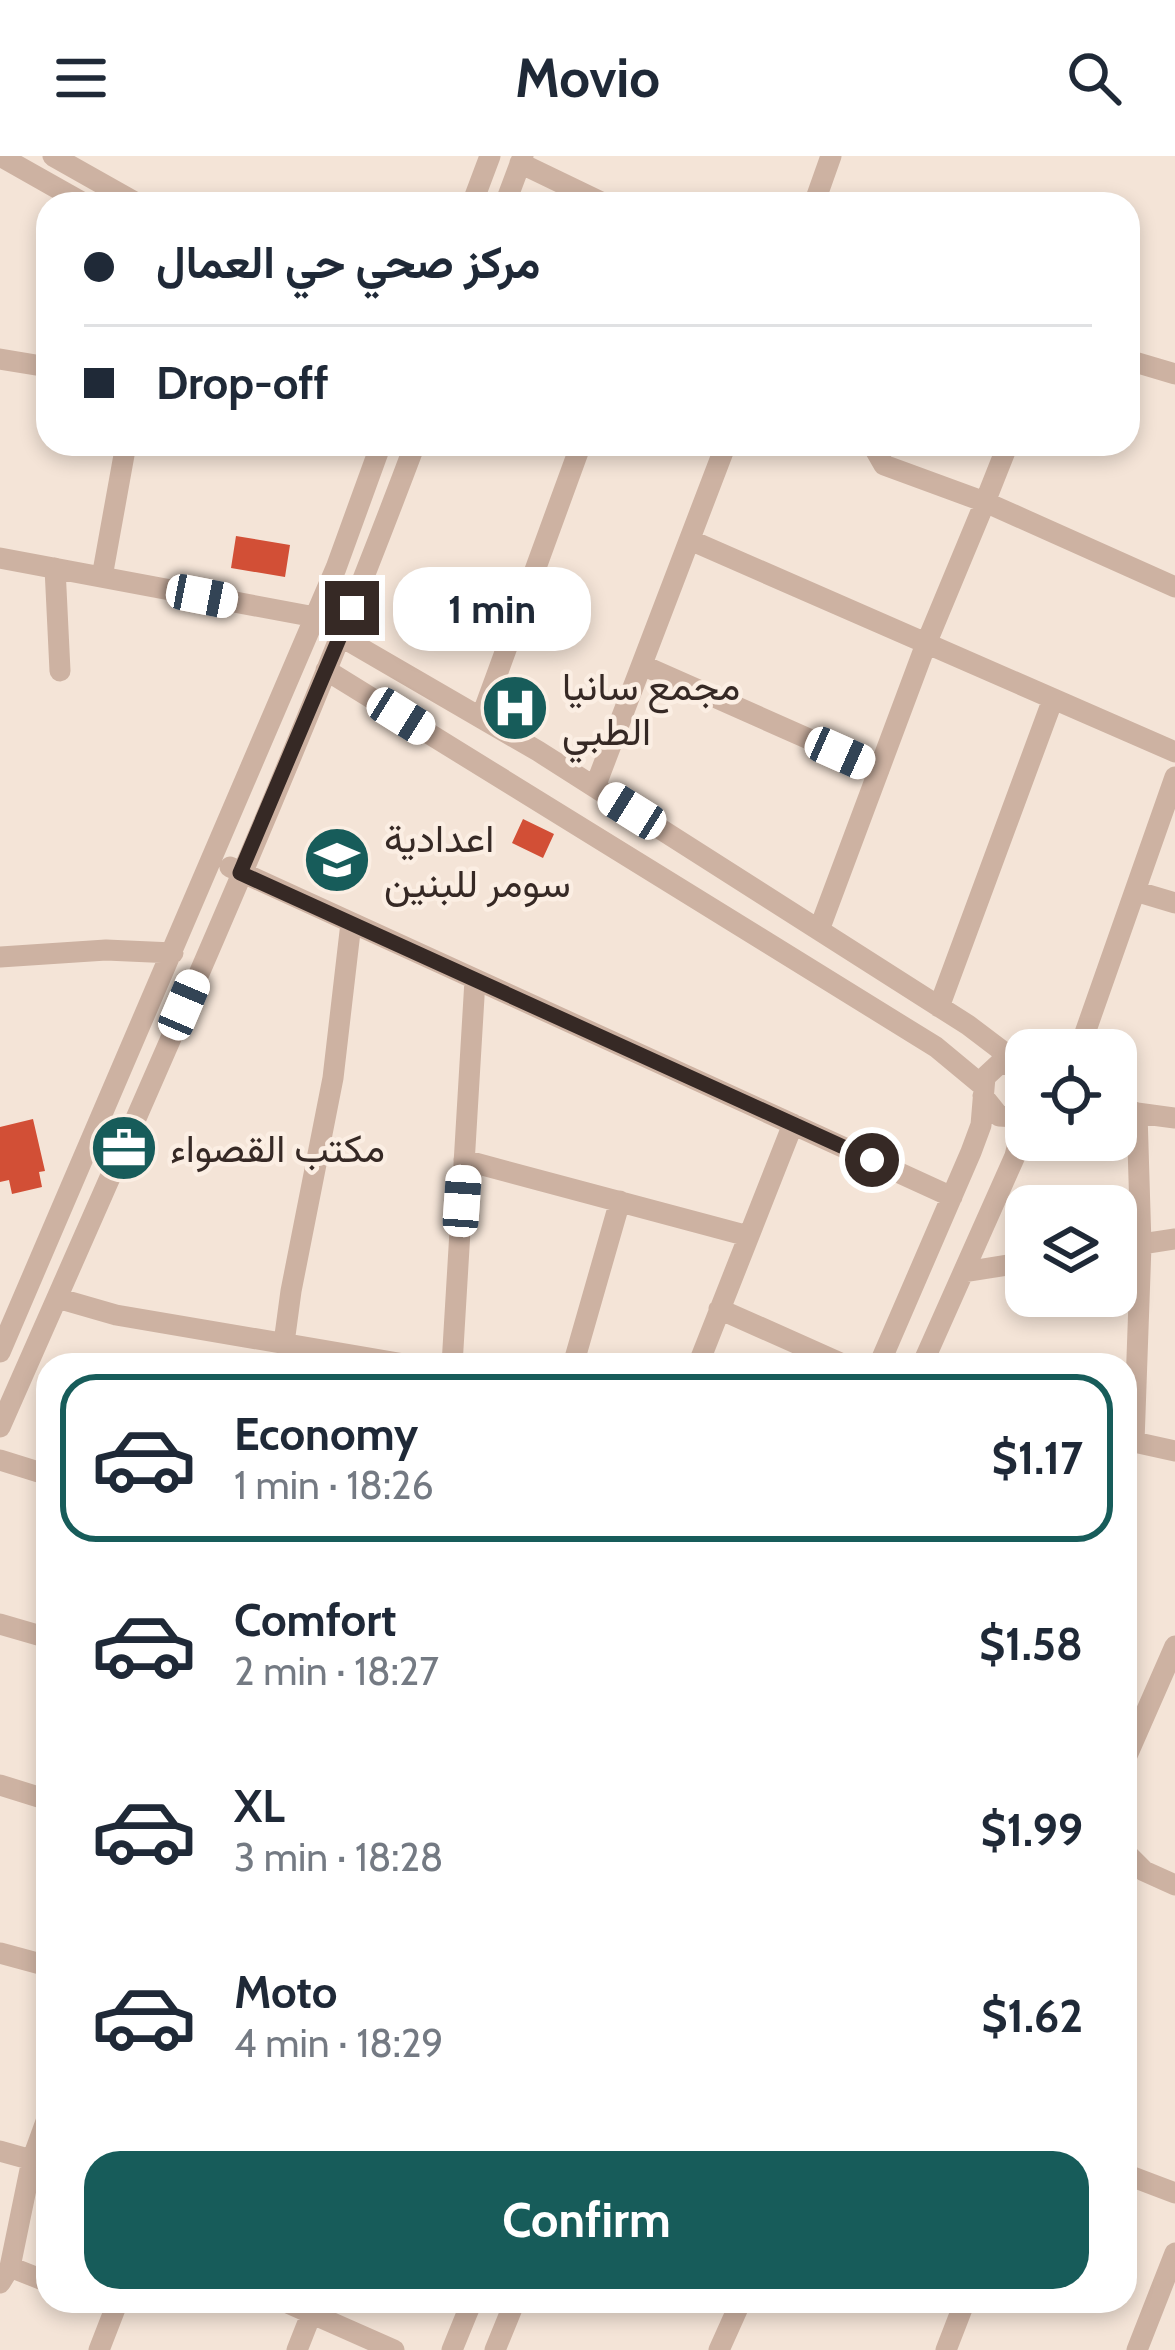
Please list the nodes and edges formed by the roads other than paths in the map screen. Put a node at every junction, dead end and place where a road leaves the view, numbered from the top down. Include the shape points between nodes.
1 (0, 156) edge
2 (53, 156) edge
3 (490, 156) edge
4 (826, 158) edge
5 (522, 159) edge
6 (64, 192) edge
7 (117, 192) edge
8 (476, 192) edge
9 (510, 192) edge
10 (582, 192) edge
11 (817, 192) edge
12 (0, 359) edge
13 (1140, 364) edge
14 (36, 365) edge
15 (1175, 374) edge
16 (124, 456) edge
17 (377, 456) edge
18 (410, 456) edge
19 (577, 456) edge
20 (722, 456) edge
21 (879, 456) edge
22 (1003, 456) edge
23 (986, 502) junction
24 (690, 540) junction
25 (0, 558) edge
26 (55, 568) junction
27 (102, 577) junction
28 (1175, 587) edge
29 (315, 617) junction
30 (340, 636) junction
31 (926, 644) junction
32 (642, 664) junction
33 (326, 670) junction
34 (60, 671) dead end
35 (1053, 699) junction
36 (481, 718) junction
37 (1175, 752) edge
38 (879, 770) junction
39 (1175, 777) edge
40 (595, 788) junction
41 (213, 859) junction
42 (240, 873) junction
43 (1135, 891) junction
44 (1175, 903) edge
45 (351, 923) junction
46 (819, 930) junction
47 (173, 952) junction
48 (0, 957) edge
49 (475, 980) junction
50 (939, 1006) junction
51 (1086, 1029) edge
52 (1005, 1053) edge
53 (1005, 1064) edge
54 (983, 1091) junction
55 (1137, 1111) edge
56 (1005, 1116) edge
57 (1175, 1118) edge
58 (793, 1124) junction
59 (464, 1160) junction
60 (1014, 1161) edge
61 (1132, 1161) edge
62 (952, 1197) junction
63 (620, 1201) junction
64 (748, 1236) junction
65 (1175, 1239) edge
66 (1141, 1245) junction
67 (1137, 1246) edge
68 (40, 1261) junction
69 (1005, 1265) edge
70 (964, 1272) junction
71 (66, 1276) junction
72 (57, 1298) junction
73 (719, 1309) junction
74 (8, 1311) edge
75 (0, 1352) edge
76 (279, 1353) edge
77 (283, 1353) edge
78 (453, 1353) edge
79 (576, 1353) edge
80 (702, 1353) edge
81 (818, 1353) edge
82 (884, 1353) edge
83 (927, 1353) edge
84 (1134, 1353) edge
85 (0, 1427) edge
86 (1137, 1443) edge
87 (1175, 1451) edge
88 (0, 1460) edge
89 (36, 1471) edge
90 (0, 1624) edge
91 (36, 1634) edge
92 (1175, 1646) edge
93 (1137, 1733) edge
94 (0, 1785) edge
95 (36, 1796) edge
96 (1137, 1863) edge
97 (1175, 1885) edge
98 (0, 1953) edge
99 (36, 1963) edge
100 (36, 2149) edge
101 (0, 2151) edge
102 (32, 2160) junction
103 (1137, 2179) edge
104 (1175, 2193) edge
105 (1175, 2253) edge
106 (5, 2275) edge
107 (36, 2280) edge
108 (108, 2313) edge
109 (312, 2313) edge
110 (314, 2313) edge
111 (467, 2313) edge
112 (510, 2313) edge
113 (736, 2313) edge
114 (960, 2313) edge
115 (100, 2350) edge
116 (297, 2350) edge
117 (394, 2350) edge
118 (452, 2350) edge
119 (495, 2350) edge
120 (719, 2350) edge
121 (946, 2350) edge
122 (1137, 2350) edge

1 - 6 street
2 - 7 street
3 - 8 street
4 - 11 street
5 - 9 street
5 - 10 street
12 - 14 street
13 - 15 street
16 - 27 street
17 - 29 street
18 - 30 street
19 - 36 street
20 - 24 street
21 - 23 street via 884,465
22 - 23 street
23 - 28 street
23 - 31 street
24 - 31 street
24 - 32 street
25 - 26 street
26 - 27 street
26 - 34 street
27 - 29 street
29 - 41 street
30 - 33 street
30 - 36 street
31 - 35 street
31 - 38 street
32 - 38 street
32 - 40 street
33 - 42 street
33 - 54 street via 936,1047
35 - 37 street
35 - 50 street
36 - 40 street
38 - 46 street
39 - 43 street
40 - 46 street
41 - 42 street
41 - 47 street
42 - 45 street
42 - 71 street
43 - 44 street
43 - 51 street
45 - 49 street
45 - 77 street via 333,1078
46 - 50 street
47 - 48 street
47 - 68 street
49 - 58 street
49 - 59 street
50 - 52 street
53 - 54 street via 986,1077
54 - 56 street
54 - 62 street via 980,1125
55 - 57 street
58 - 62 street
58 - 64 street
59 - 63 street
59 - 78 street
60 - 70 street
61 - 66 street
62 - 82 street
63 - 64 street
63 - 79 street
64 - 73 street
65 - 66 street
66 - 67 street
66 - 84 street
68 - 71 street
68 - 74 street
69 - 70 street
70 - 83 street
71 - 72 street
72 - 76 street
72 - 85 street
73 - 80 street
73 - 81 street
74 - 75 street
86 - 87 street
88 - 89 street
90 - 91 street
92 - 93 street
94 - 95 street
96 - 97 street
98 - 99 street
100 - 102 street
101 - 102 street
102 - 106 street
103 - 104 street
105 - 122 street
106 - 107 street
108 - 115 street
109 - 116 street
110 - 117 street
111 - 118 street
112 - 119 street
113 - 120 street
114 - 121 street

